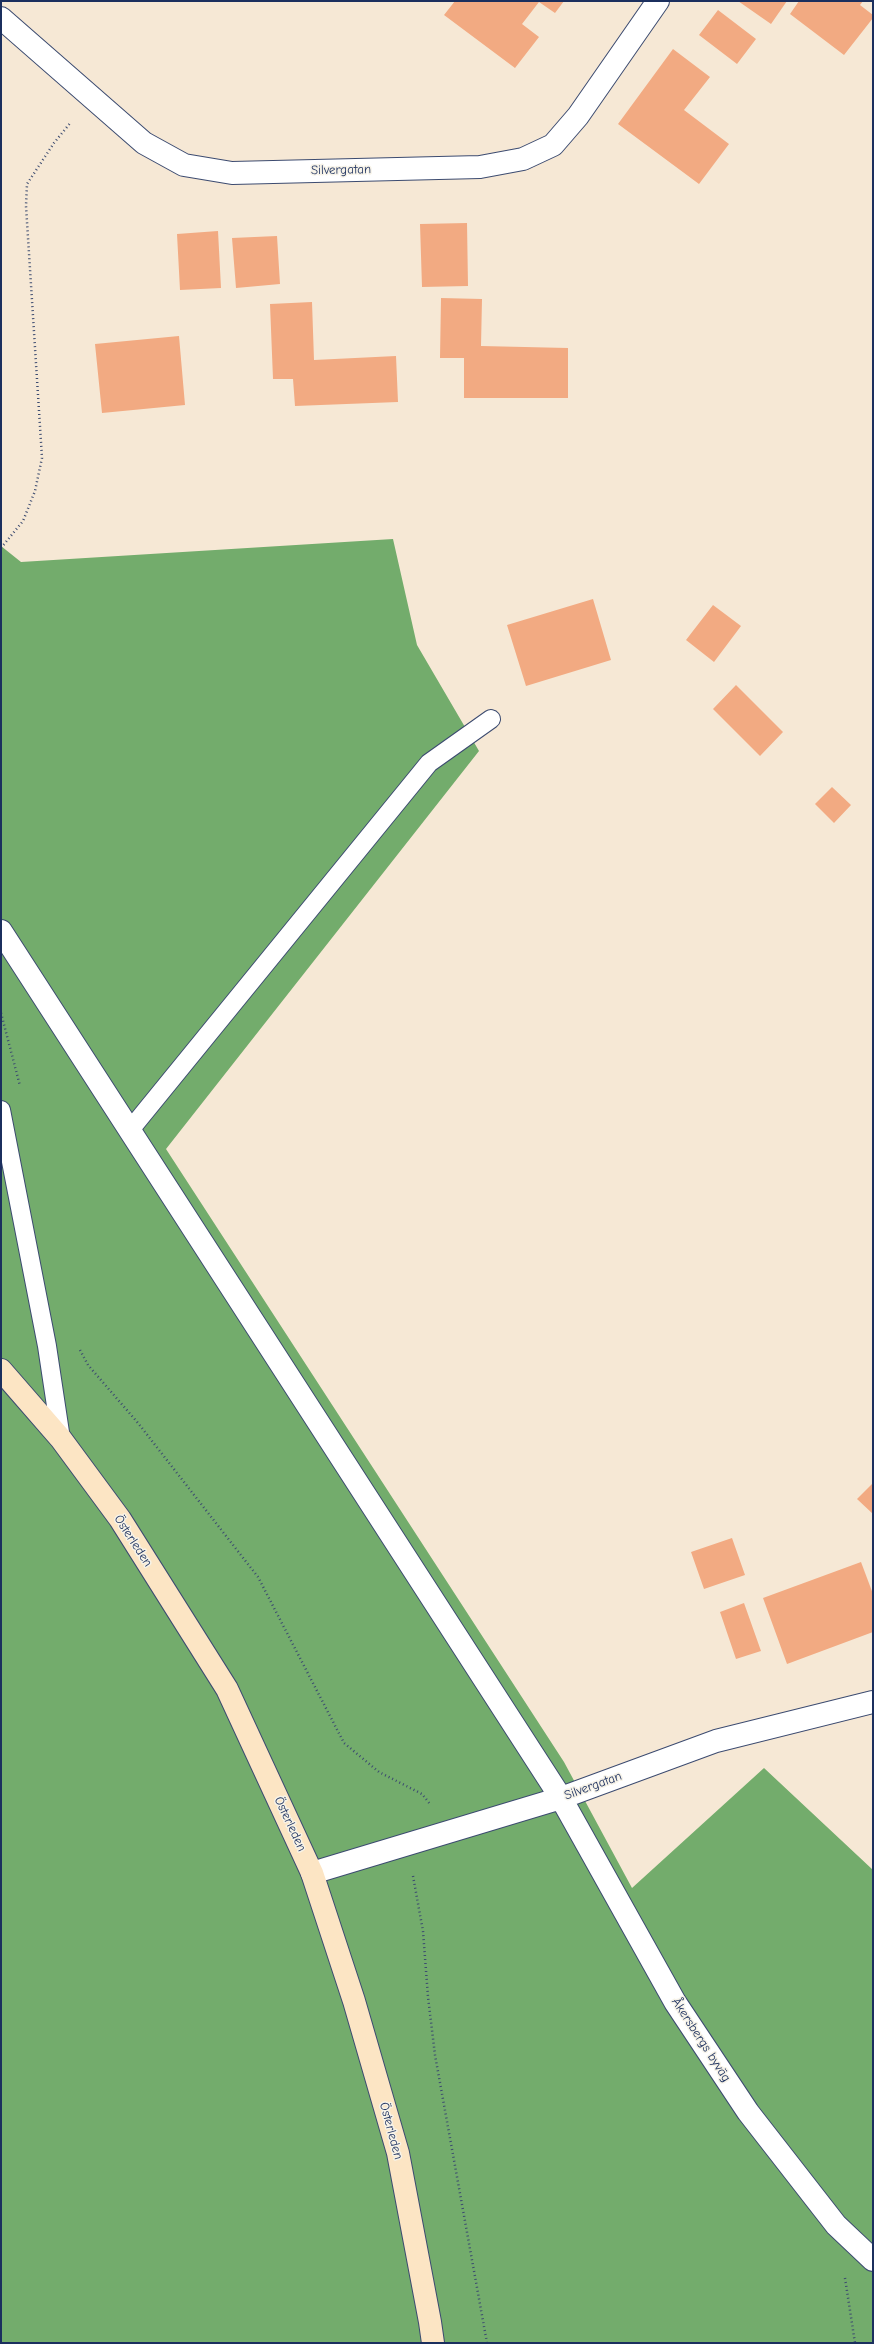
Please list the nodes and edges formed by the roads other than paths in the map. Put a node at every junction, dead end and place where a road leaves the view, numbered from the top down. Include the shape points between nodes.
1 (658, 1) edge
2 (1, 18) edge
3 (491, 719) dead end
4 (1, 931) edge
5 (1, 1110) edge
6 (130, 1130) junction
7 (1, 1370) edge
8 (61, 1439) junction
9 (873, 1702) edge
10 (561, 1798) junction
11 (312, 1873) junction
12 (873, 2260) edge
13 (433, 2343) edge

1 - 2 street, Silvergatan via 578,116 552,145 523,159 480,167 232,173 184,165 144,143
3 - 6 lane via 429,763
4 - 6 street, Åkersbergs byväg
5 - 8 lane via 47,1346
6 - 10 street, Åkersbergs byväg
7 - 8 street, Österleden
8 - 11 street, Österleden via 120,1519 227,1690
9 - 10 street, Silvergatan via 716,1741
10 - 11 street, Silvergatan
10 - 12 street, Åkersbergs byväg via 675,2002 748,2112 836,2224
11 - 13 street, Österleden via 354,2001 398,2153

